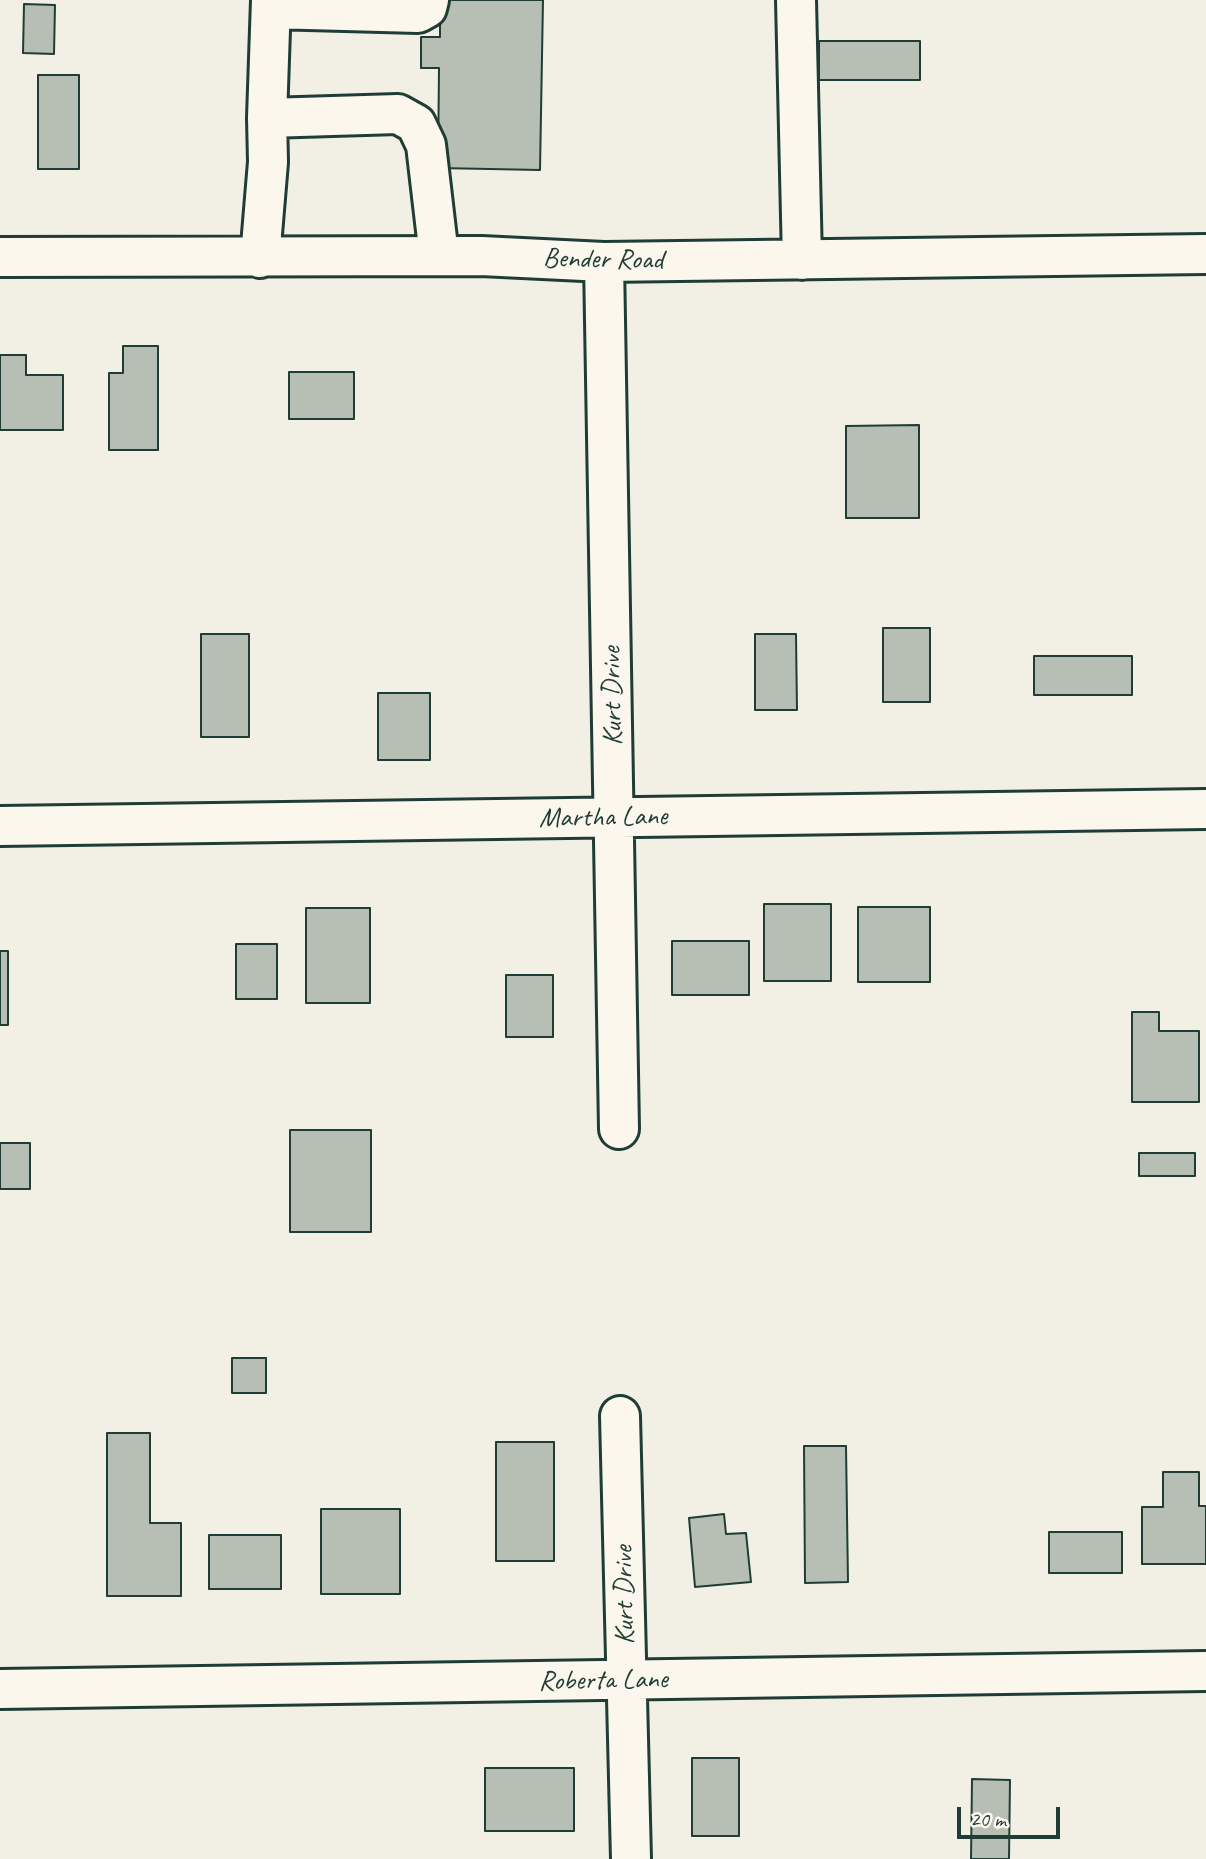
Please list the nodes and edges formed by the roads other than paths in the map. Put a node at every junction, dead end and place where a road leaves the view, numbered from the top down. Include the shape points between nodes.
1 (429, 0) edge
2 (796, 0) edge
3 (271, 5) edge
4 (267, 118) junction
5 (1206, 254) edge
6 (0, 257) edge
7 (439, 257) junction
8 (260, 258) junction
9 (803, 260) junction
10 (604, 262) junction
11 (1206, 809) edge
12 (615, 818) junction
13 (0, 826) edge
14 (619, 1129) dead end
15 (621, 1416) dead end
16 (1206, 1671) edge
17 (627, 1681) junction
18 (0, 1689) edge
19 (631, 1859) edge

1 - 3 street via 427,8 418,13
2 - 9 street
3 - 4 street
4 - 7 street via 398,114 416,124 426,145
4 - 8 street
5 - 9 street, Bender Road
6 - 8 street, Bender Road
7 - 8 street, Bender Road
7 - 10 street, Bender Road
9 - 10 street, Bender Road
10 - 12 street, Kurt Drive
11 - 12 street, Martha Lane
12 - 13 street, Martha Lane
12 - 14 street, Kurt Drive
15 - 17 street, Kurt Drive
16 - 17 street, Roberta Lane
17 - 18 street, Roberta Lane
17 - 19 street, Kurt Drive

